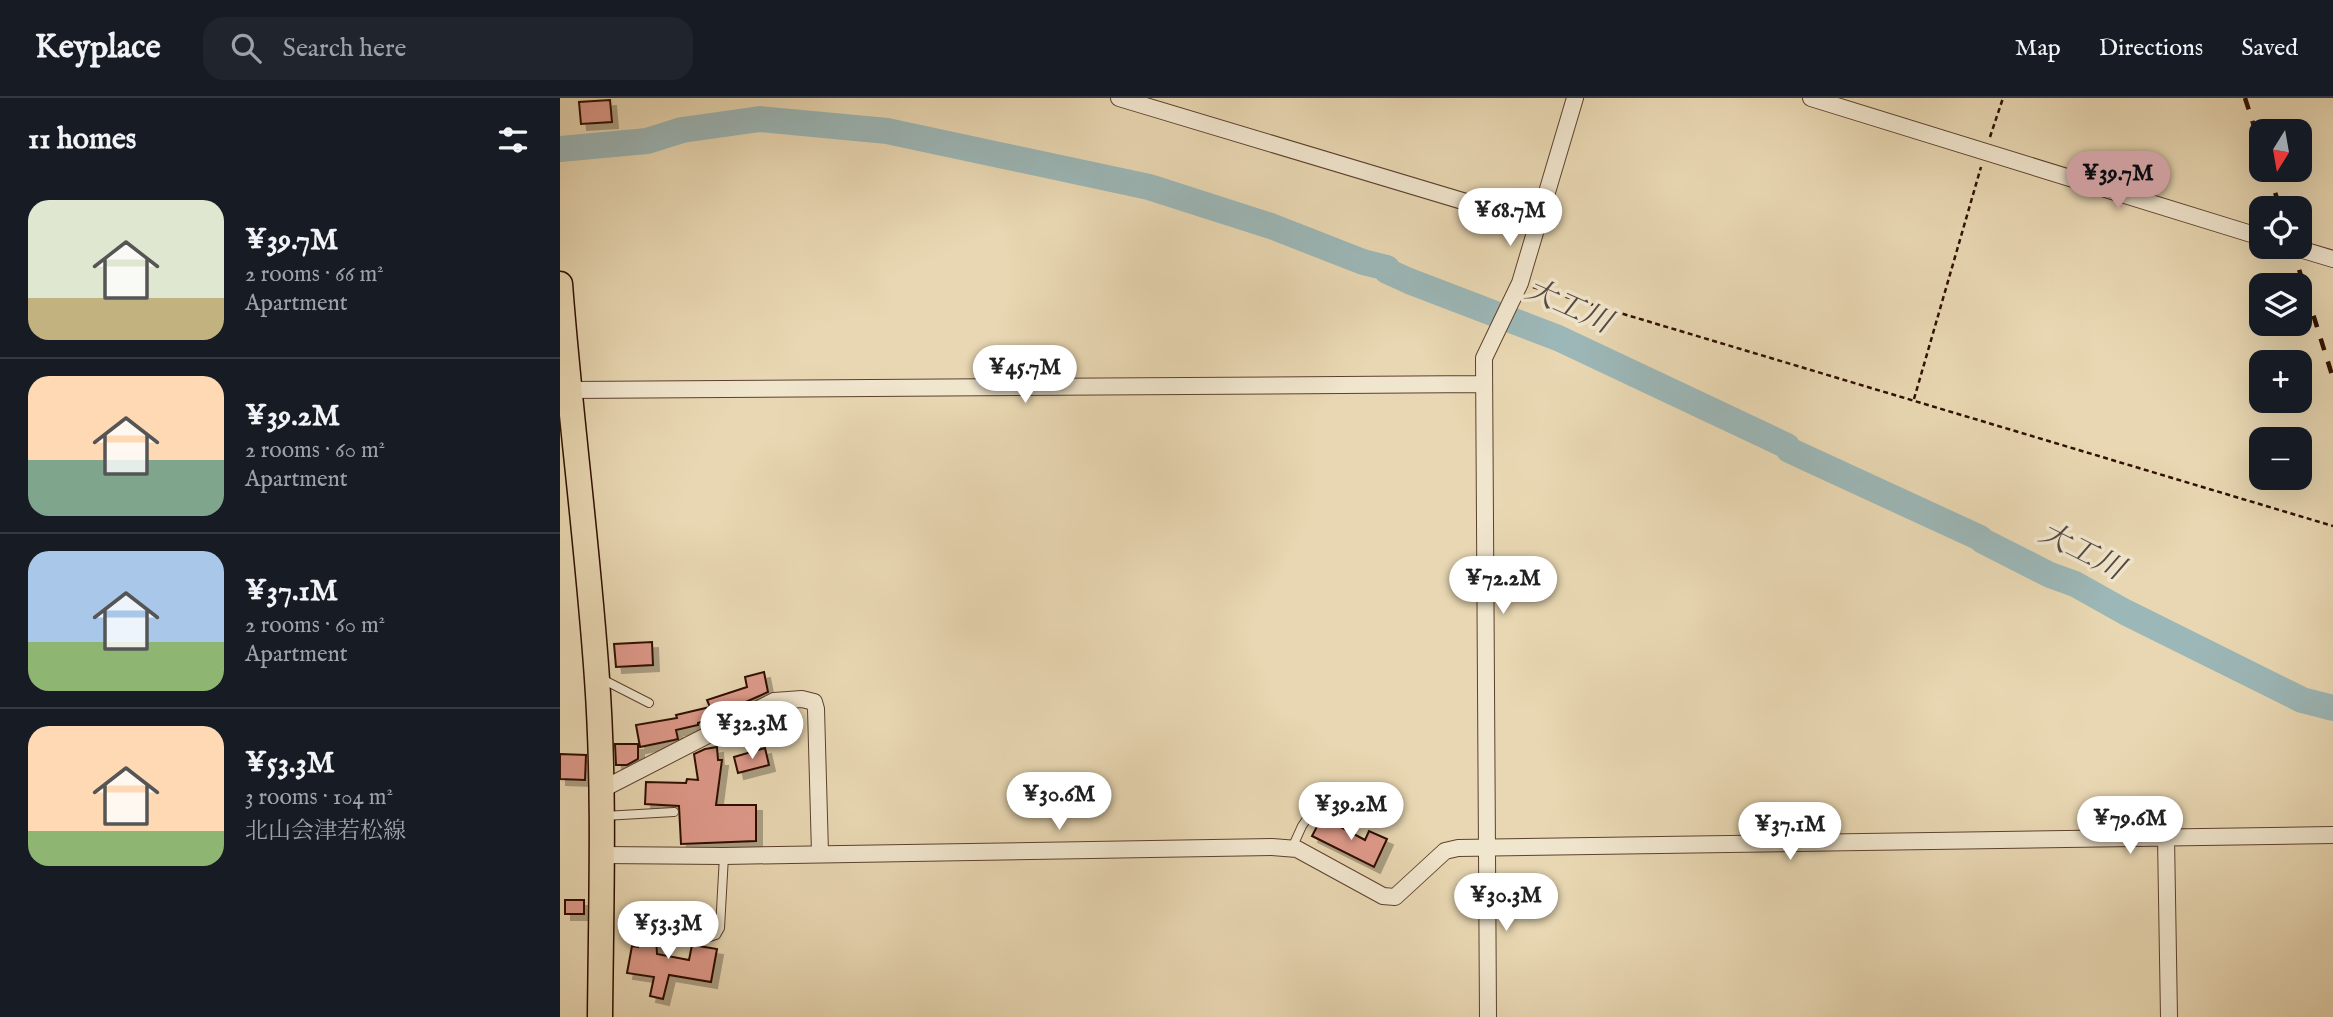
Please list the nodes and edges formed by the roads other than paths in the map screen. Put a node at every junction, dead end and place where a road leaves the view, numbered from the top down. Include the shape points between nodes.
1 (1119, 98) edge
2 (1575, 98) edge
3 (1811, 98) edge
4 (1536, 222) junction
5 (2249, 233) edge
6 (2312, 253) edge
7 (2333, 259) edge
8 (560, 284) edge
9 (1482, 384) junction
10 (568, 390) junction
11 (597, 677) junction
12 (649, 702) dead end
13 (601, 790) junction
14 (1322, 797) dead end
15 (674, 812) dead end
16 (601, 816) junction
17 (2333, 835) edge
18 (2166, 837) junction
19 (1292, 849) junction
20 (1486, 849) junction
21 (820, 853) junction
22 (603, 855) junction
23 (724, 856) junction
24 (702, 940) dead end
25 (600, 1017) edge
26 (1488, 1017) edge
27 (2169, 1017) edge

1 - 4 street
2 - 4 street
3 - 5 street
4 - 9 street via 1520,283 1484,358
6 - 7 street
8 - 10 main road
9 - 10 street
9 - 20 street
10 - 11 main road
11 - 12 lane
11 - 13 main road
13 - 16 main road
13 - 21 street via 774,701 814,702
14 - 19 lane
15 - 16 lane
16 - 22 main road
17 - 18 street
18 - 20 street
18 - 27 street
19 - 20 street via 1383,896 1395,897 1445,851
19 - 21 street
20 - 26 street
21 - 23 street
22 - 23 street
22 - 25 main road
23 - 24 lane via 720,928 716,935

